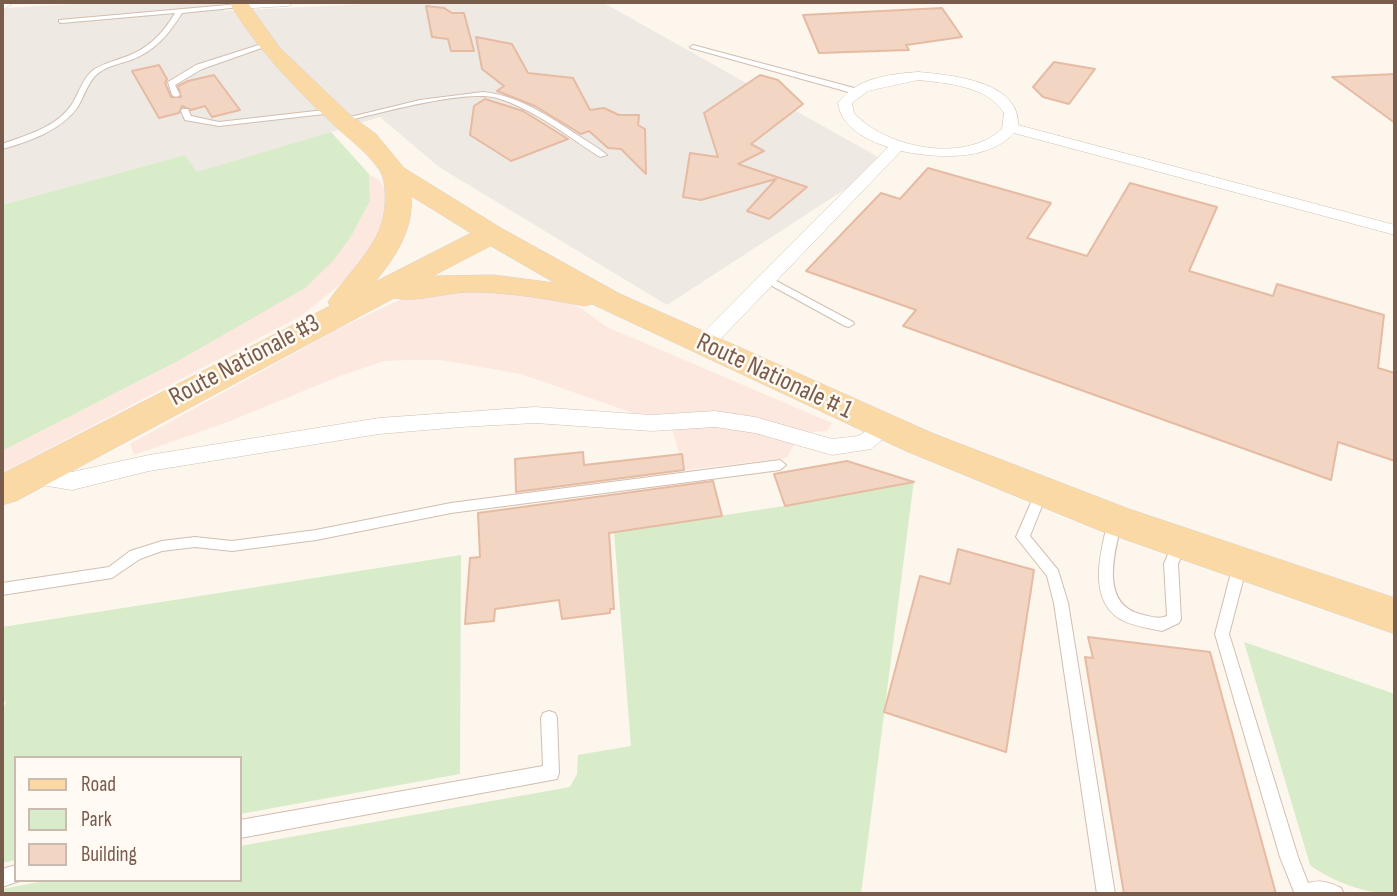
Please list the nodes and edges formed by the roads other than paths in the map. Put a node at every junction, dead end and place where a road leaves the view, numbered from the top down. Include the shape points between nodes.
1 (8, 2) edge
2 (288, 2) edge
3 (238, 4) edge
4 (2, 6) edge
5 (180, 11) junction
6 (61, 21) dead end
7 (268, 44) junction
8 (693, 47) dead end
9 (855, 91) junction
10 (176, 95) dead end
11 (185, 111) dead end
12 (337, 115) junction
13 (1011, 128) junction
14 (898, 145) junction
15 (2, 148) edge
16 (603, 155) dead end
17 (395, 173) junction
18 (1395, 230) edge
19 (491, 234) junction
20 (767, 279) junction
21 (609, 301) junction
22 (333, 314) junction
23 (849, 324) dead end
24 (703, 345) junction
25 (885, 428) junction
26 (780, 465) dead end
27 (17, 483) edge
28 (1042, 491) junction
29 (1115, 520) junction
30 (1180, 542) junction
31 (1240, 565) junction
32 (2, 589) edge
33 (1395, 616) edge
34 (549, 718) dead end
35 (242, 829) edge
36 (1303, 893) edge
37 (1106, 894) edge
38 (1335, 894) edge

1 - 4 street
2 - 3 street
3 - 5 lane
3 - 7 main road, Route Nationale # 1
5 - 6 lane
5 - 15 lane via 152,48 100,69 87,80 64,118
7 - 10 lane via 199,67 171,84
7 - 12 main road, Route Nationale # 1
8 - 9 lane
9 - 13 street via 893,77 944,78 968,84 1005,103 1013,116
9 - 14 street via 847,101 847,113 856,125
11 - 12 lane via 188,118 219,124
12 - 16 lane via 493,94
12 - 17 main road, Route Nationale # 1 via 367,139
13 - 14 street via 1000,139 968,149
13 - 18 street
14 - 20 street
17 - 19 main road, Route Nationale # 1
17 - 22 main road via 398,216 388,239
19 - 21 main road, Route Nationale # 1
19 - 22 main road, Route Nationale #3
20 - 23 lane
20 - 24 street
21 - 22 main road via 501,283 453,282 400,292
21 - 24 main road, Route Nationale # 1
22 - 27 main road, Route Nationale #3
24 - 25 main road, Route Nationale # 1
25 - 27 street via 863,443 832,447 715,419 652,423 535,415 486,418 380,426 149,463 72,481
25 - 28 main road, Route Nationale # 1
26 - 32 lane via 452,508 316,535 232,546 195,542 162,546 135,555 112,572
28 - 29 main road, Route Nationale # 1
28 - 37 lane via 1023,537 1053,574 1061,603
29 - 30 main road, Route Nationale # 1
29 - 30 lane via 1104,569 1112,600 1127,616 1162,625 1174,619 1171,564
30 - 31 main road, Route Nationale # 1
31 - 33 main road, Route Nationale # 1
31 - 36 lane via 1222,634
34 - 35 lane via 551,772
36 - 38 lane via 1319,889

